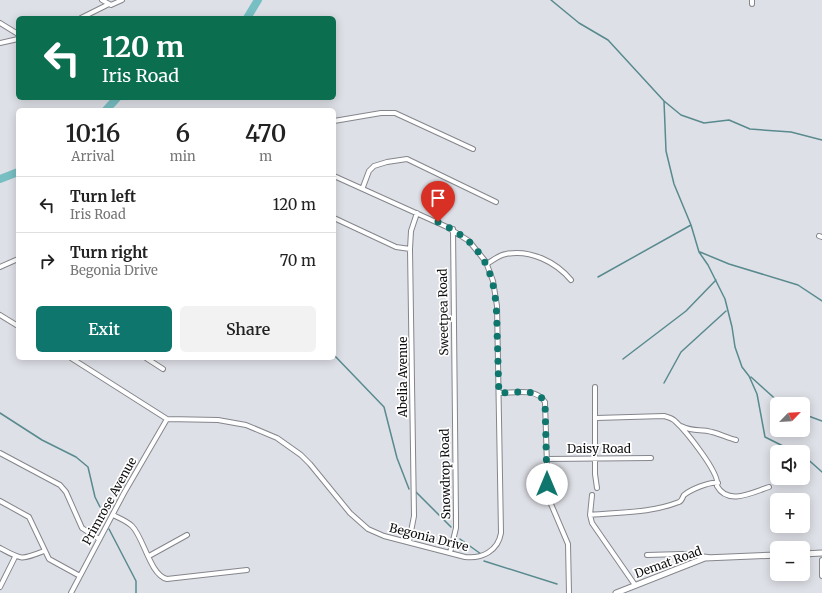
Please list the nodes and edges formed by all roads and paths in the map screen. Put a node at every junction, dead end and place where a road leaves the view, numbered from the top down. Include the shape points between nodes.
1 (102, 0) edge
2 (122, 0) edge
3 (108, 4) junction
4 (85, 16) edge
5 (0, 23) edge
6 (16, 33) edge
7 (16, 39) edge
8 (0, 43) edge
9 (336, 122) edge
10 (473, 149) dead end
11 (336, 177) edge
12 (363, 187) junction
13 (496, 202) dead end
14 (418, 213) junction
15 (336, 219) edge
16 (453, 229) junction
17 (410, 249) junction
18 (16, 260) edge
19 (486, 264) junction
20 (0, 268) edge
21 (571, 280) dead end
22 (0, 315) edge
23 (16, 324) edge
24 (74, 360) edge
25 (149, 360) edge
26 (163, 369) dead end
27 (595, 387) dead end
28 (499, 393) junction
29 (454, 395) joint
30 (596, 418) junction
31 (167, 419) junction
32 (679, 425) junction
33 (736, 440) dead end
34 (0, 453) edge
35 (596, 458) junction
36 (651, 458) dead end
37 (547, 459) junction
38 (718, 483) junction
39 (769, 487) dead end
40 (597, 488) dead end
41 (592, 496) dead end
42 (0, 501) edge
43 (113, 515) junction
44 (590, 515) junction
45 (187, 536) dead end
46 (99, 539) junction
47 (409, 542) junction
48 (0, 548) edge
49 (44, 551) junction
50 (450, 553) junction
51 (822, 553) edge
52 (810, 554) edge
53 (647, 555) dead end
54 (770, 555) edge
55 (149, 556) junction
56 (15, 557) junction
57 (710, 557) junction
58 (822, 560) edge
59 (247, 570) dead end
60 (80, 576) junction
61 (822, 576) edge
62 (635, 585) junction
63 (0, 586) edge
64 (71, 593) edge
65 (569, 593) edge
66 (616, 593) edge

1 - 3 street
2 - 3 street
3 - 4 street
5 - 6 street
7 - 8 street
9 - 10 street via 381,113 395,113
11 - 12 street, Begonia Drive
12 - 13 street via 369,171 374,166 407,160
12 - 14 street, Begonia Drive
14 - 16 street, Begonia Drive
14 - 17 street, Abelia Avenue via 411,231
15 - 17 street via 396,247
16 - 19 street, Begonia Drive via 478,250
16 - 29 street, Sweetpea Road
17 - 47 street, Abelia Avenue via 414,516
18 - 20 street
19 - 21 street via 507,254 535,256 562,270
19 - 28 street, Begonia Drive via 493,281 497,306
22 - 23 street
24 - 31 street
25 - 26 street
27 - 30 street
28 - 37 street via 533,392 543,398 546,404
28 - 50 street, Begonia Drive via 500,538 491,551 480,557 469,558
29 - 50 street, Snowdrop Road via 456,524
30 - 32 street via 664,416 670,417
30 - 35 street
31 - 43 street, Primrose Avenue
31 - 47 street, Begonia Drive via 218,420 246,425 277,438 310,464 360,523 374,532
32 - 33 street via 690,430 711,432
32 - 38 street via 715,474
34 - 46 street via 60,485 66,492 82,528
35 - 36 street, Daisy Road
35 - 37 street, Daisy Road
35 - 40 street
37 - 65 street via 548,497 568,544
38 - 39 street via 720,492 725,496 734,497
38 - 44 street via 712,481 687,494 680,502 660,509
41 - 44 street
42 - 49 street via 29,517
43 - 46 street, Primrose Avenue
43 - 55 street via 132,526
44 - 62 street via 594,526
45 - 55 street
46 - 60 street, Primrose Avenue
47 - 50 street, Begonia Drive
48 - 56 street
49 - 56 street via 26,558
49 - 60 street via 52,561
51 - 52 street
53 - 57 street via 682,554
54 - 57 street, Demat Road
55 - 59 street via 159,575 167,579
56 - 63 street
57 - 62 street, Demat Road
58 - 61 street
60 - 64 street, Primrose Avenue
62 - 66 street, Demat Road

